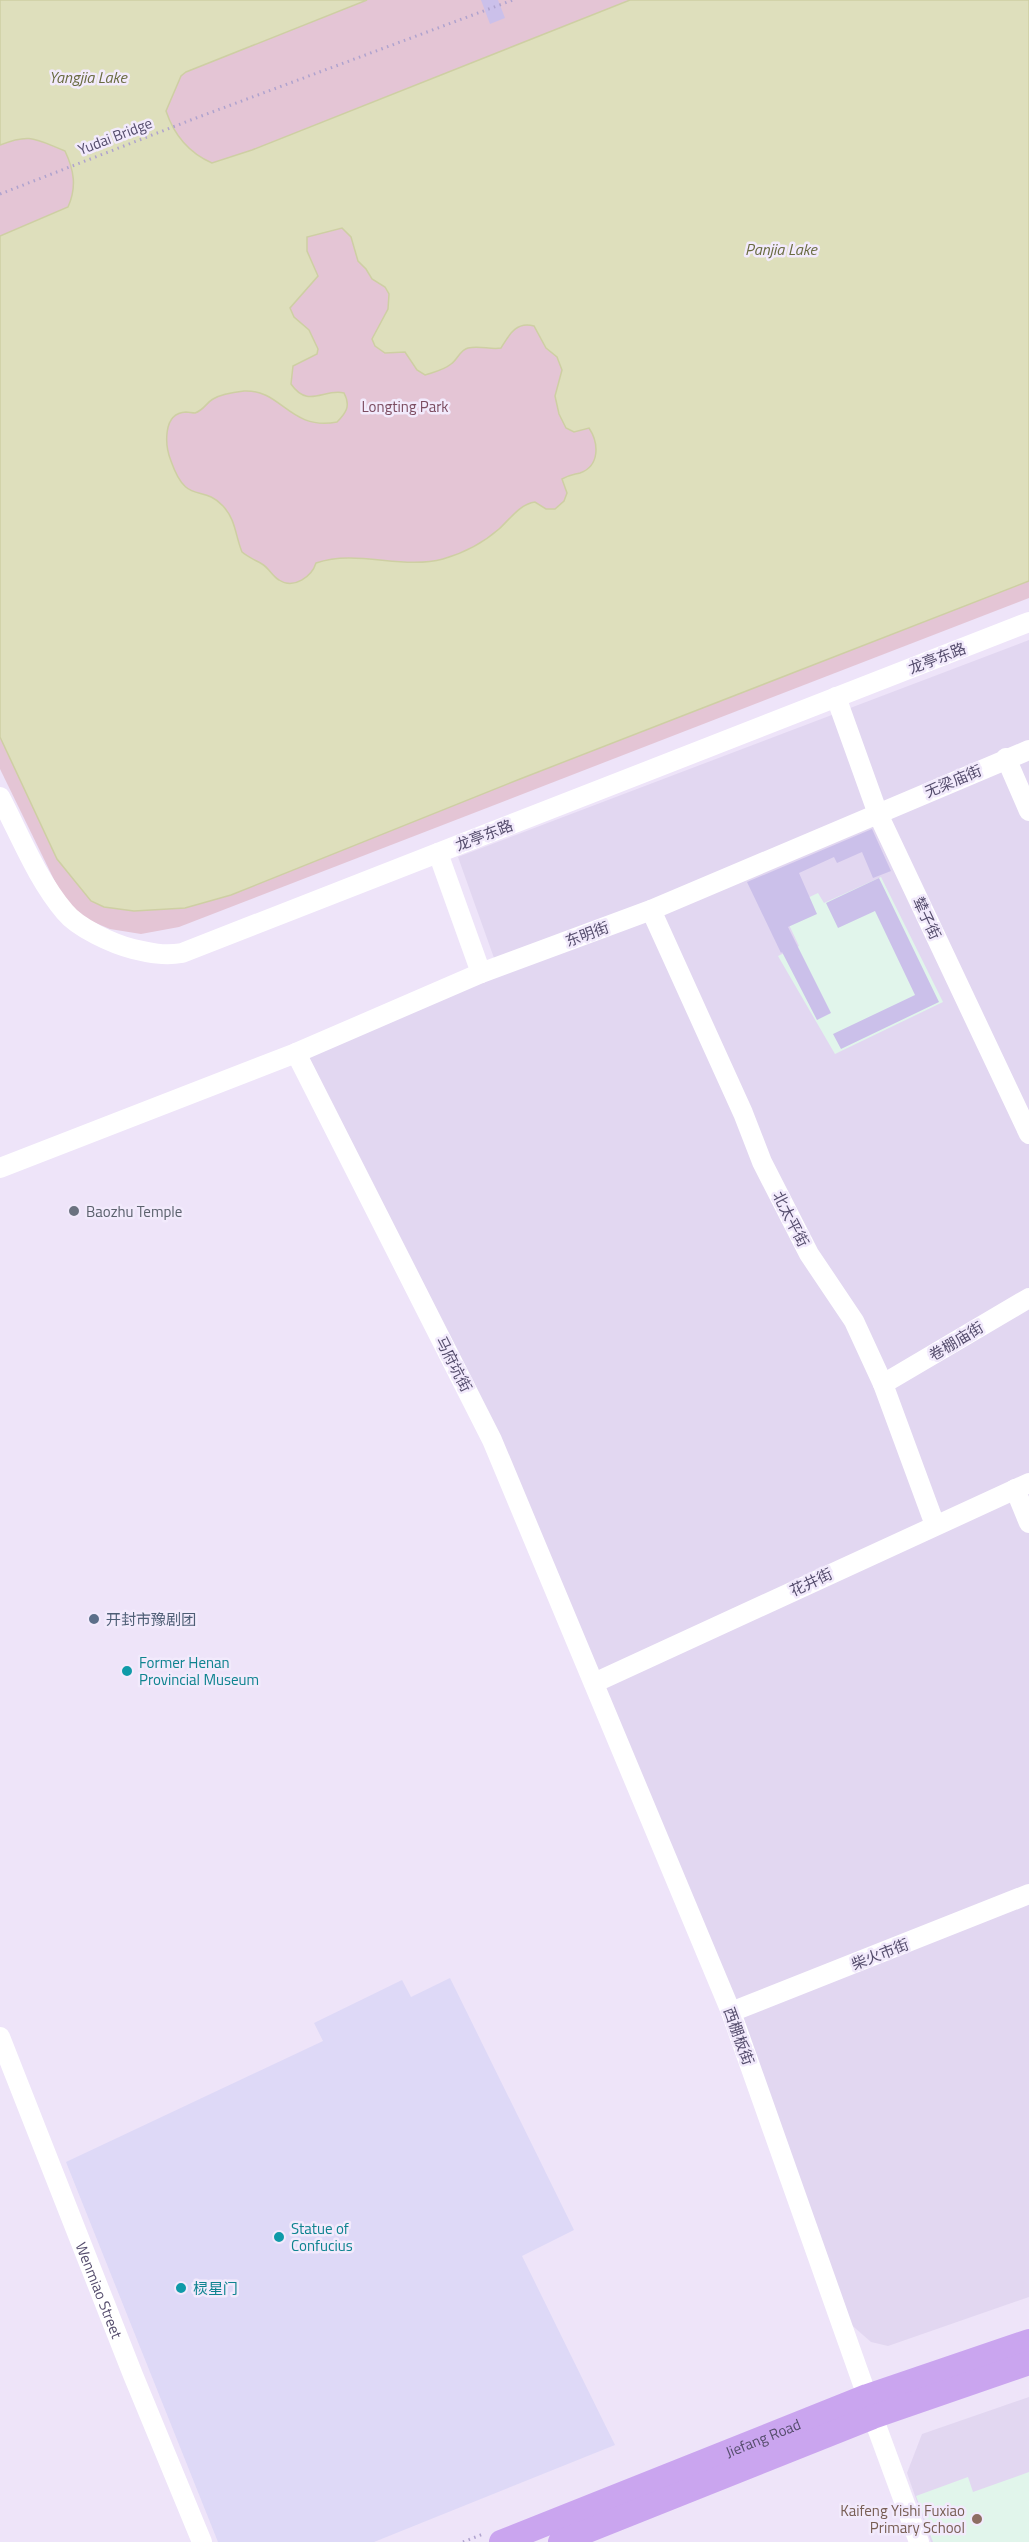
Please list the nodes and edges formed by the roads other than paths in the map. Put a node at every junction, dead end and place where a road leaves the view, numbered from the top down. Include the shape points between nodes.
1 (1029, 622) edge
2 (836, 697) junction
3 (1029, 750) edge
4 (1006, 758) junction
5 (0, 796) edge
6 (1029, 811) edge
7 (878, 814) junction
8 (438, 853) junction
9 (651, 910) junction
10 (481, 973) junction
11 (296, 1053) junction
12 (1029, 1134) edge
13 (0, 1168) edge
14 (1029, 1298) edge
15 (883, 1384) junction
16 (1022, 1486) edge
17 (1029, 1523) edge
18 (935, 1524) junction
19 (594, 1683) junction
20 (1029, 1894) edge
21 (731, 2012) junction
22 (0, 2037) edge
23 (1029, 2341) edge
24 (1029, 2363) edge
25 (870, 2407) junction
26 (202, 2542) edge
27 (501, 2542) edge
28 (560, 2542) edge
29 (919, 2542) edge

1 - 2 street, 龙亭东路
2 - 7 street, 辇子街
2 - 8 street, 龙亭东路
3 - 4 street, 无梁庙街
4 - 6 street
4 - 7 street, 无梁庙街
5 - 8 street, 龙亭东路 via 44,883 66,914 122,947 165,956 182,953
7 - 9 street, 东明街
7 - 12 street, 辇子街
8 - 10 street
9 - 10 street, 东明街
9 - 15 street, 北太平街 via 762,1162 809,1254 854,1321
10 - 11 street, 东明街
11 - 13 street, 东明街
11 - 19 street, 马府坑街 via 492,1440
14 - 15 street, 卷棚庙街
15 - 18 street, 北太平街
16 - 17 street
16 - 18 street, 花井街
18 - 19 street, 花井街
19 - 21 street, 西棚板街
20 - 21 street, 柴火市街
21 - 25 street, 西棚板街
22 - 26 street, Wenmiao Street
23 - 25 main road, Jiefang Road
24 - 25 main road, Jiefang Road
25 - 27 main road, Jiefang Road
25 - 28 main road, Jiefang Road
25 - 29 street, 西棚板街

